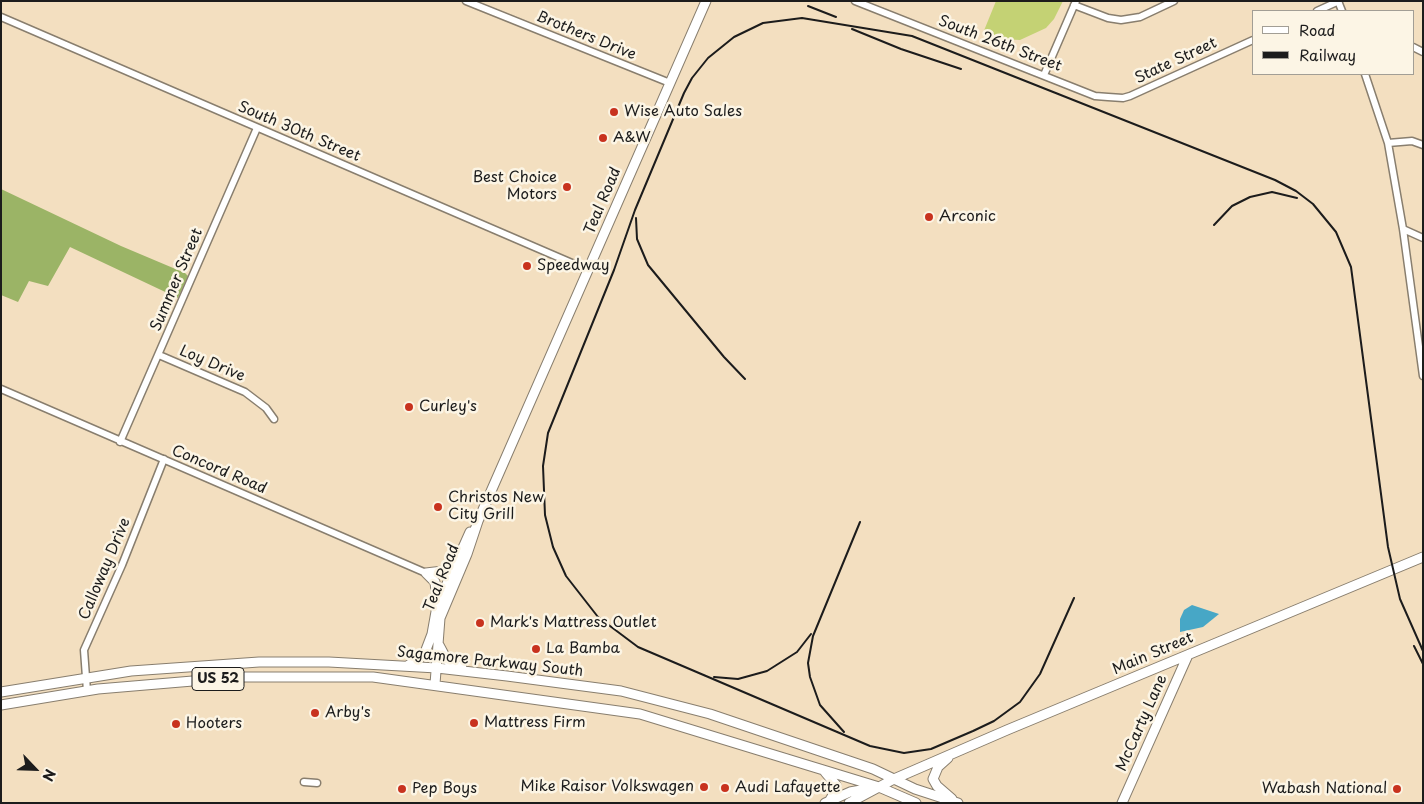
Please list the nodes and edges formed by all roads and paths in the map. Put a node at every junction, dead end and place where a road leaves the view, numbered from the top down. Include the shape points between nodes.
1 (466, 1) edge
2 (706, 1) edge
3 (855, 1) edge
4 (1174, 1) edge
5 (1338, 2) edge
6 (1075, 3) edge
7 (1319, 10) edge
8 (1, 17) edge
9 (1252, 40) edge
10 (1044, 75) junction
11 (1365, 75) edge
12 (670, 83) junction
13 (1108, 97) joint
14 (257, 128) junction
15 (1388, 143) junction
16 (1423, 145) edge
17 (1404, 229) junction
18 (1423, 238) edge
19 (588, 270) junction
20 (1420, 331) edge
21 (159, 355) junction
22 (1423, 376) edge
23 (1, 389) edge
24 (274, 419) dead end
25 (120, 442) junction
26 (164, 459) junction
27 (478, 521) junction
28 (1423, 557) edge
29 (457, 560) junction
30 (426, 573) junction
31 (437, 606) junction
32 (434, 635) junction
33 (1188, 654) junction
34 (404, 666) junction
35 (437, 668) junction
36 (479, 673) junction
37 (85, 678) junction
38 (435, 684) junction
39 (87, 691) junction
40 (1, 692) edge
41 (1, 705) edge
42 (955, 752) junction
43 (819, 768) junction
44 (894, 779) junction
45 (304, 782) dead end
46 (317, 783) dead end
47 (879, 786) junction
48 (827, 802) edge
49 (956, 802) edge
50 (849, 803) edge
51 (916, 803) edge
52 (1122, 803) edge

1 - 12 street, Brothers Drive
2 - 12 main road, Teal Road
3 - 10 street, South 26th Street
4 - 6 street via 1140,17 1121,20 1108,18
5 - 7 street
6 - 10 street
8 - 14 street, South 30th Street
9 - 13 street, State Street via 1130,96
10 - 13 street, South 26th Street via 1095,96
11 - 15 street
12 - 19 main road, Teal Road
14 - 19 street, South 30th Street
14 - 21 street, Summer Street
15 - 16 street via 1412,141
15 - 17 street
17 - 18 street
17 - 20 street
19 - 27 main road, Teal Road
20 - 22 street
21 - 24 street, Loy Drive via 245,392 266,408
21 - 25 street, Summer Street
23 - 25 street, Concord Road
25 - 26 street, Concord Road
26 - 30 street, Concord Road
26 - 37 street, Calloway Drive via 84,650
27 - 29 main road, Teal Road
27 - 32 main road, Teal Road
28 - 33 main road, Main Street
29 - 30 main road via 443,571
29 - 31 main road, Teal Road
30 - 31 main road via 437,590
31 - 32 main road, Teal Road
32 - 34 main road via 424,655
32 - 35 main road, Teal Road
32 - 36 main road via 447,660
33 - 42 main road, Main Street
33 - 52 main road, McCarty Lane
34 - 35 main road, Sagamore Parkway South
34 - 37 main road, Sagamore Parkway South / US 52 via 258,662 131,671
35 - 36 main road, Sagamore Parkway South
35 - 38 main road, Teal Road
36 - 44 main road, Sagamore Parkway South via 630,693 710,714
37 - 39 street, Calloway Drive
37 - 40 main road, Sagamore Parkway South / US 52
38 - 39 main road, Sagamore Parkway South / US 52 via 373,677 240,677
38 - 43 main road, Sagamore Parkway South via 640,714
39 - 41 main road, Sagamore Parkway South / US 52
42 - 44 main road, Main Street
42 - 49 main road via 938,767 933,779
43 - 47 main road, Sagamore Parkway South
43 - 48 main road via 836,784 835,792
44 - 47 main road, Main Street
44 - 49 main road, Sagamore Parkway South
45 - 46 street
47 - 48 main road via 850,792
47 - 50 main road
47 - 51 main road, Sagamore Parkway South

